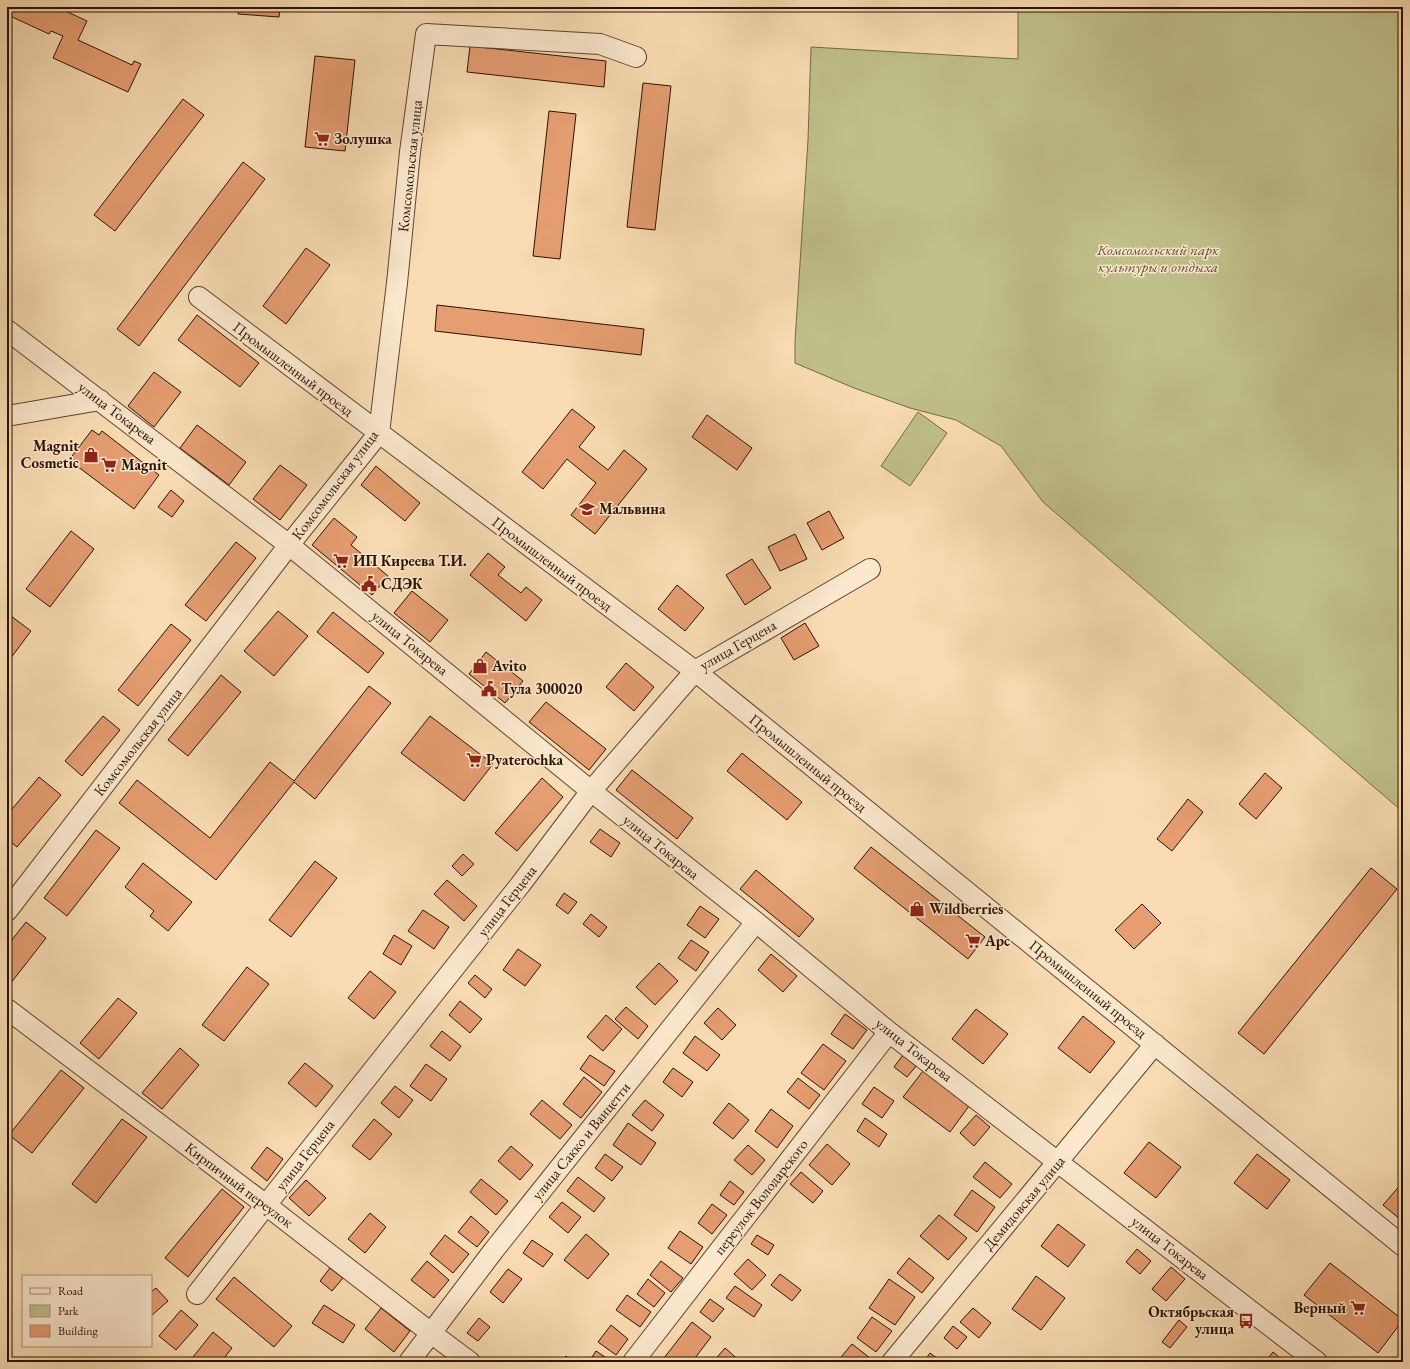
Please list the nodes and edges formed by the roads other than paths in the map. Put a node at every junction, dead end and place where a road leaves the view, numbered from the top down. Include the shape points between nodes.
1 (636, 58) dead end
2 (199, 297) dead end
3 (7, 330) edge
4 (100, 400) junction
5 (7, 416) edge
6 (379, 433) junction
7 (289, 545) junction
8 (870, 569) dead end
9 (695, 671) junction
10 (591, 791) junction
11 (7, 911) edge
12 (756, 922) junction
13 (7, 1009) edge
14 (889, 1032) junction
15 (1155, 1044) junction
16 (1058, 1162) junction
17 (266, 1205) junction
18 (1403, 1246) edge
19 (197, 1294) dead end
20 (431, 1333) junction
21 (409, 1362) edge
22 (470, 1362) edge
23 (632, 1362) edge
24 (892, 1362) edge
25 (1317, 1362) edge

1 - 6 street, Комсомольская улица via 600,44 426,34 410,152
2 - 6 street, Промышленный проезд
3 - 4 street, улица Токарева
4 - 5 street
4 - 7 street, улица Токарева
6 - 7 street, Комсомольская улица
6 - 9 street, Промышленный проезд
7 - 10 street, улица Токарева
7 - 11 street, Комсомольская улица
8 - 9 street, улица Герцена
9 - 10 street, улица Герцена
9 - 15 street, Промышленный проезд
10 - 12 street, улица Токарева
10 - 17 street, улица Герцена
12 - 14 street, улица Токарева
12 - 20 street, улица Сакко и Ванцетти
13 - 17 street, Кирпичный переулок
14 - 16 street, улица Токарева
14 - 23 street, переулок Володарского
15 - 16 street, Демидовская улица
15 - 18 street, Промышленный проезд
16 - 24 street, Демидовская улица
16 - 25 street, улица Токарева
17 - 19 street, улица Герцена
17 - 20 street, Кирпичный переулок
20 - 21 street, улица Сакко и Ванцетти
20 - 22 street, Кирпичный переулок

